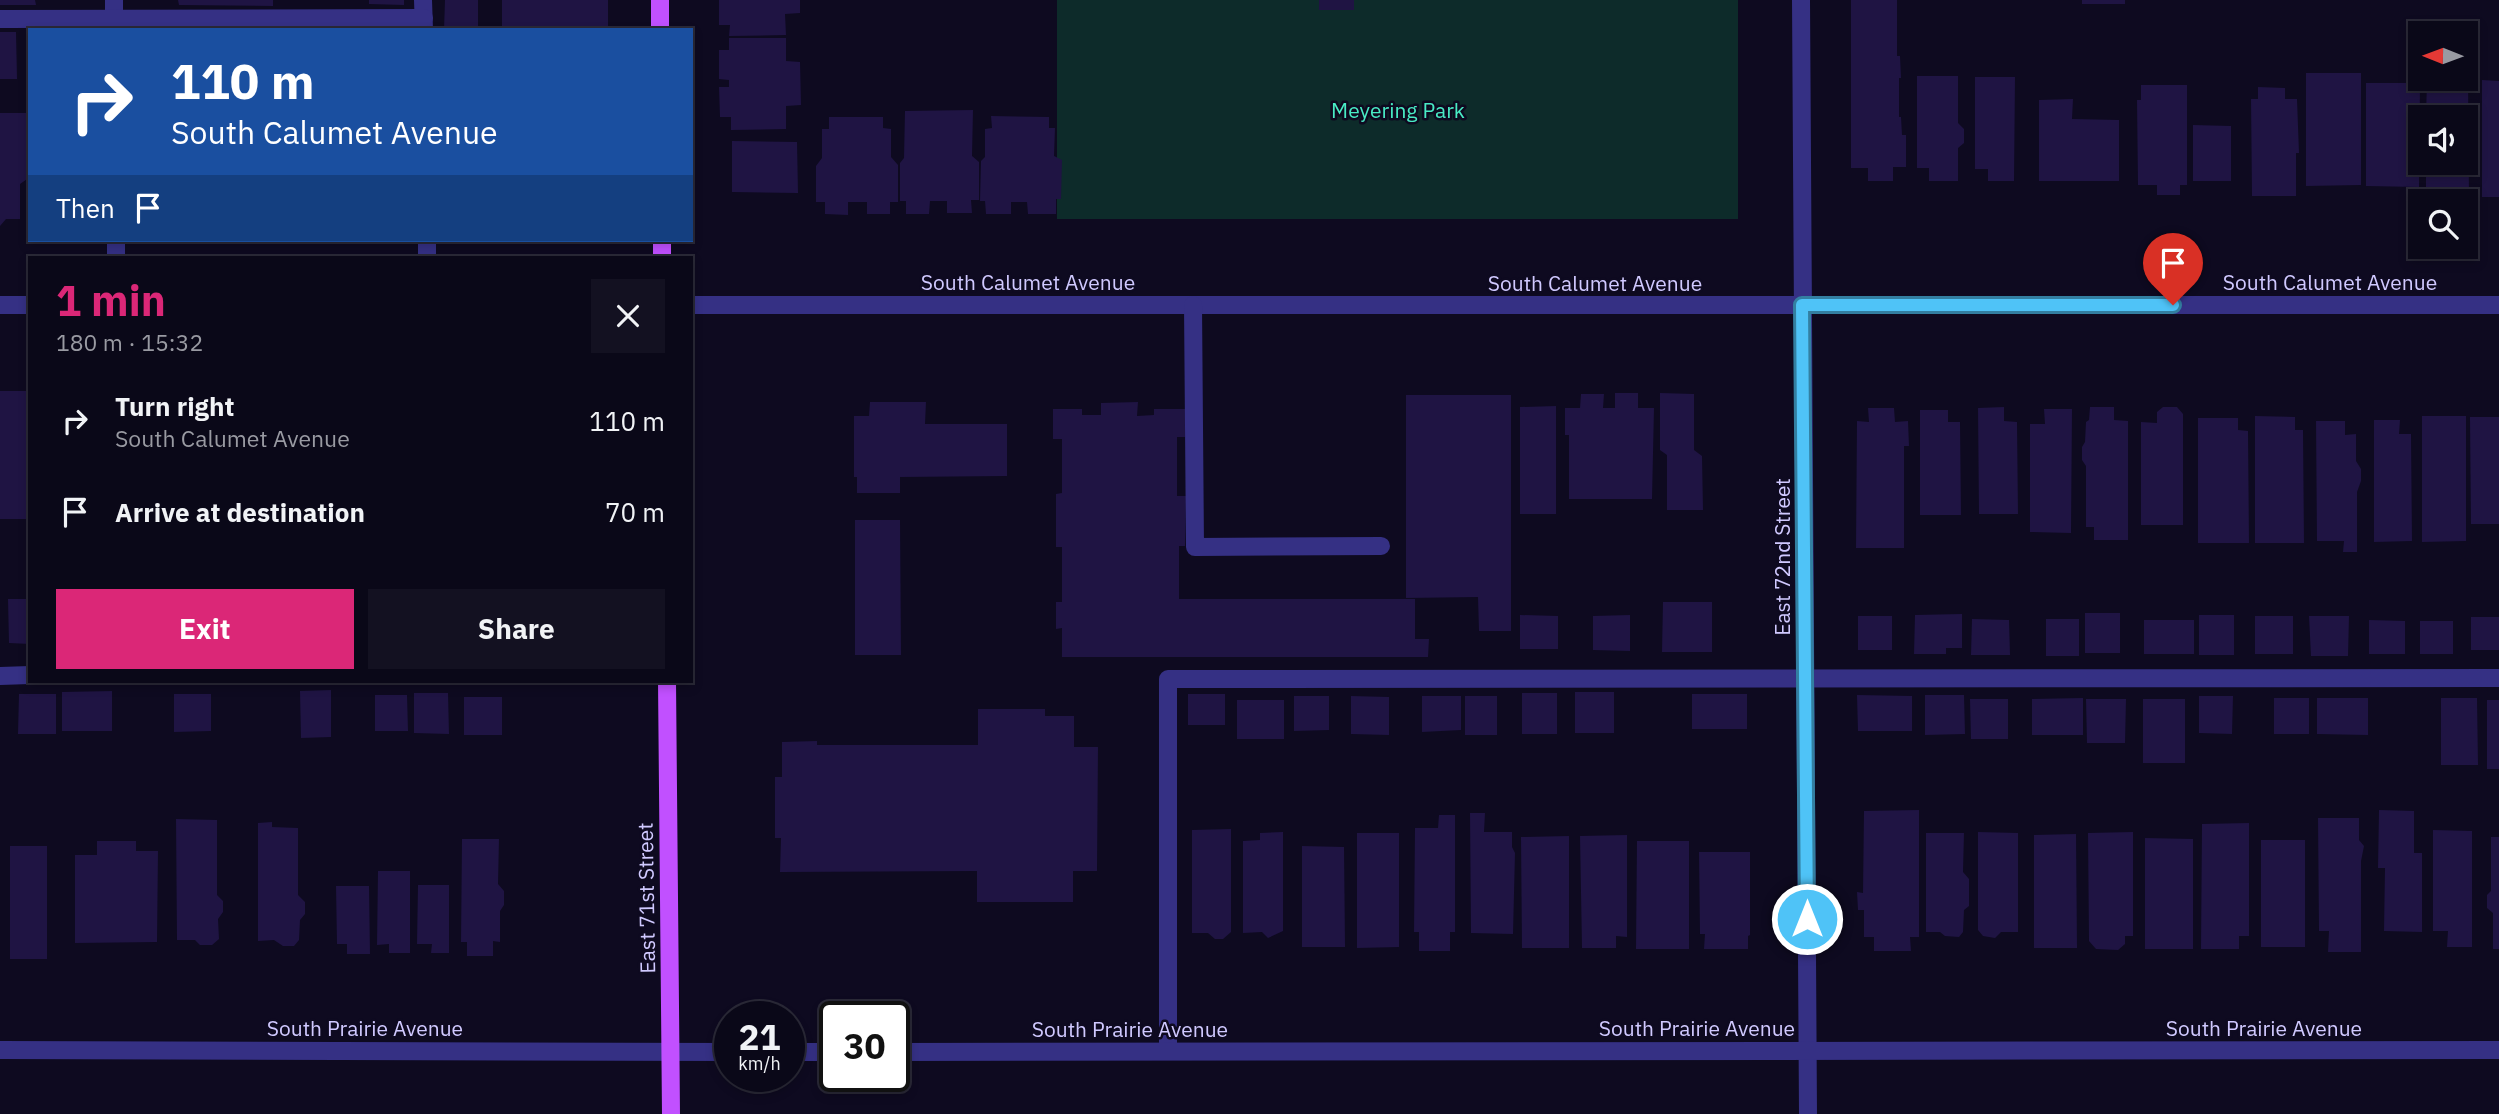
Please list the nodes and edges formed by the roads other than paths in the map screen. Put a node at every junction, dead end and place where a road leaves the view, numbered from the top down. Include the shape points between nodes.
1 (114, 0) edge
2 (423, 0) edge
3 (660, 0) edge
4 (1801, 0) edge
5 (0, 19) edge
6 (114, 24) edge
7 (424, 24) edge
8 (660, 28) edge
9 (0, 305) edge
10 (28, 305) edge
11 (693, 305) edge
12 (1193, 305) junction
13 (1802, 305) junction
14 (2499, 305) edge
15 (1381, 545) dead end
16 (28, 675) edge
17 (0, 676) edge
18 (2499, 678) edge
19 (1805, 679) junction
20 (667, 683) edge
21 (0, 1050) edge
22 (1168, 1051) junction
23 (1808, 1051) junction
24 (2499, 1051) edge
25 (670, 1052) junction
26 (714, 1052) edge
27 (910, 1052) edge
28 (671, 1114) edge
29 (1808, 1114) edge

1 - 6 street
2 - 7 street
3 - 8 main road
4 - 13 street, East 72nd Street
5 - 6 street
6 - 7 street
9 - 10 street
11 - 12 street, South Calumet Avenue
12 - 13 street, South Calumet Avenue
12 - 15 street via 1195,547
13 - 14 street, South Calumet Avenue
13 - 19 street, East 72nd Street
16 - 17 street
18 - 19 street
19 - 22 street via 1168,679
19 - 23 street, East 72nd Street
20 - 25 main road, East 71st Street
21 - 25 street, South Prairie Avenue
22 - 23 street, South Prairie Avenue
22 - 27 street, South Prairie Avenue
23 - 24 street, South Prairie Avenue
23 - 29 street, East 72nd Street
25 - 26 street, South Prairie Avenue
25 - 28 main road, East 71st Street

